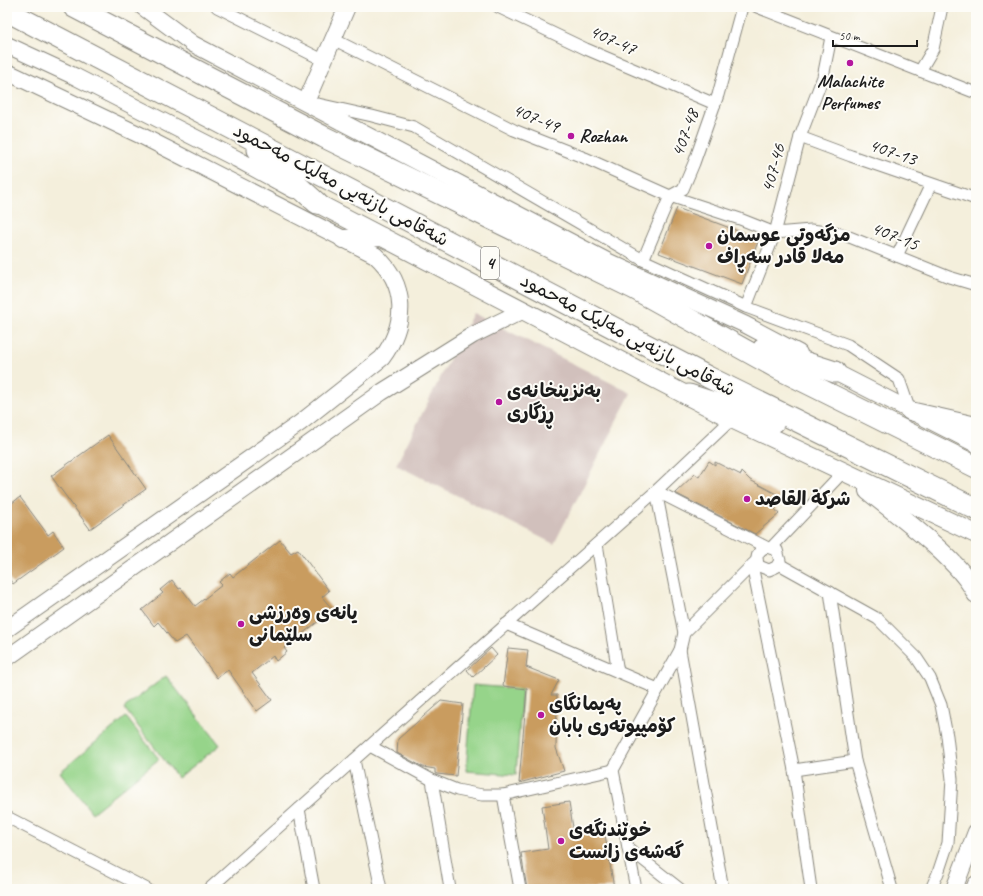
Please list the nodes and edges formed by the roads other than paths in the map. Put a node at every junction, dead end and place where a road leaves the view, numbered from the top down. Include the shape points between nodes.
1 (74, 7) edge
2 (143, 7) edge
3 (217, 7) edge
4 (347, 7) edge
5 (498, 7) edge
6 (742, 7) edge
7 (757, 7) edge
8 (942, 7) edge
9 (7, 11) edge
10 (831, 37) junction
11 (333, 39) junction
12 (7, 45) edge
13 (323, 60) junction
14 (920, 71) junction
15 (7, 72) edge
16 (976, 93) edge
17 (306, 102) junction
18 (715, 104) junction
19 (233, 128) junction
20 (800, 137) junction
21 (931, 184) junction
22 (670, 196) junction
23 (976, 199) edge
24 (317, 203) junction
25 (775, 233) junction
26 (384, 237) junction
27 (343, 238) junction
28 (897, 256) junction
29 (643, 260) junction
30 (976, 285) edge
31 (746, 307) junction
32 (524, 310) junction
33 (717, 334) junction
34 (835, 372) junction
35 (689, 395) junction
36 (910, 411) junction
37 (732, 418) junction
38 (976, 426) edge
39 (837, 442) junction
40 (976, 444) edge
41 (976, 467) edge
42 (843, 472) junction
43 (656, 491) junction
44 (976, 509) edge
45 (976, 534) edge
46 (597, 544) junction
47 (769, 548) junction
48 (754, 563) junction
49 (779, 564) junction
50 (89, 571) junction
51 (103, 591) junction
52 (830, 592) junction
53 (976, 594) edge
54 (506, 624) junction
55 (7, 629) edge
56 (684, 633) junction
57 (680, 650) junction
58 (7, 658) edge
59 (618, 672) junction
60 (658, 689) junction
61 (370, 746) junction
62 (354, 760) junction
63 (855, 761) junction
64 (613, 770) junction
65 (794, 770) junction
66 (432, 780) junction
67 (503, 795) junction
68 (299, 809) junction
69 (7, 817) edge
70 (976, 832) edge
71 (628, 848) junction
72 (976, 884) edge
73 (147, 889) edge
74 (209, 889) edge
75 (314, 889) edge
76 (381, 889) edge
77 (450, 889) edge
78 (520, 889) edge
79 (636, 889) edge
80 (680, 889) edge
81 (723, 889) edge
82 (811, 889) edge
83 (892, 889) edge
84 (931, 889) edge
85 (954, 889) edge
86 (974, 889) edge

1 - 33 highway, شەقامی بازنەیی مەلیک مەحمود / 4 via 324,137 634,289
2 - 17 street via 193,44
3 - 13 street
4 - 11 street
5 - 18 street, 407-47
6 - 18 street, 407-48
7 - 10 street
8 - 14 street via 934,49
9 - 19 highway, شەقامی بازنەیی مەلیک مەحمود / 4
10 - 14 street
10 - 20 street, 407-46 via 823,77
11 - 13 street
11 - 22 street, 407-49 via 514,130
12 - 24 street via 69,73
13 - 17 street
14 - 16 street
15 - 27 street via 142,136
17 - 29 street via 414,127
17 - 34 street via 609,262 746,326
18 - 22 street, 407-48 via 683,189
19 - 24 highway
19 - 39 highway, شەقامی بازنەیی مەلیک مەحمود / 4
20 - 21 street, 407-13
20 - 25 street, 407-46
21 - 23 street, 407-13
21 - 28 street
22 - 25 street, 407-49
22 - 29 street, 407-48
24 - 26 main road
25 - 28 street, 407-15 via 811,230 842,234
25 - 31 street, 407-46
26 - 27 main road
26 - 32 main road
27 - 50 street via 382,262 393,279 401,312 400,322 391,345 382,358 300,423
28 - 30 street, 407-15 via 949,278
29 - 31 street
31 - 36 street via 848,345 899,379
32 - 35 main road
32 - 51 street via 473,335 382,392
33 - 34 highway
33 - 41 highway, شەقامی بازنەیی مەلیک مەحمود / 4 via 779,369
34 - 36 street
35 - 37 main road
35 - 39 highway
36 - 38 main road
36 - 40 street
37 - 42 main road
37 - 43 street
39 - 44 highway, شەقامی بازنەیی مەلیک مەحمود / 4
42 - 45 main road
42 - 47 street
42 - 53 main road via 946,557 965,575
43 - 46 street
43 - 47 street
43 - 56 street
46 - 54 street
46 - 59 street
47 - 48 street via 759,551
47 - 49 street via 779,553
48 - 49 street via 766,570 773,569
48 - 56 street
48 - 65 street
49 - 52 street
50 - 51 street
50 - 55 street
51 - 58 street
52 - 63 street
52 - 84 street via 870,614 897,636 930,678 941,705 952,779 952,808 948,843
54 - 59 street
54 - 61 street
56 - 57 street
57 - 60 street
57 - 81 street
59 - 60 street
60 - 64 street
61 - 62 street
61 - 66 street
62 - 68 street
62 - 76 street
63 - 65 street
63 - 83 street
64 - 67 street
64 - 71 street
65 - 82 street
66 - 67 street via 470,793
66 - 77 street
67 - 78 street
68 - 74 street
68 - 75 street
69 - 73 street
70 - 85 street
71 - 79 street
71 - 80 street
72 - 86 street

